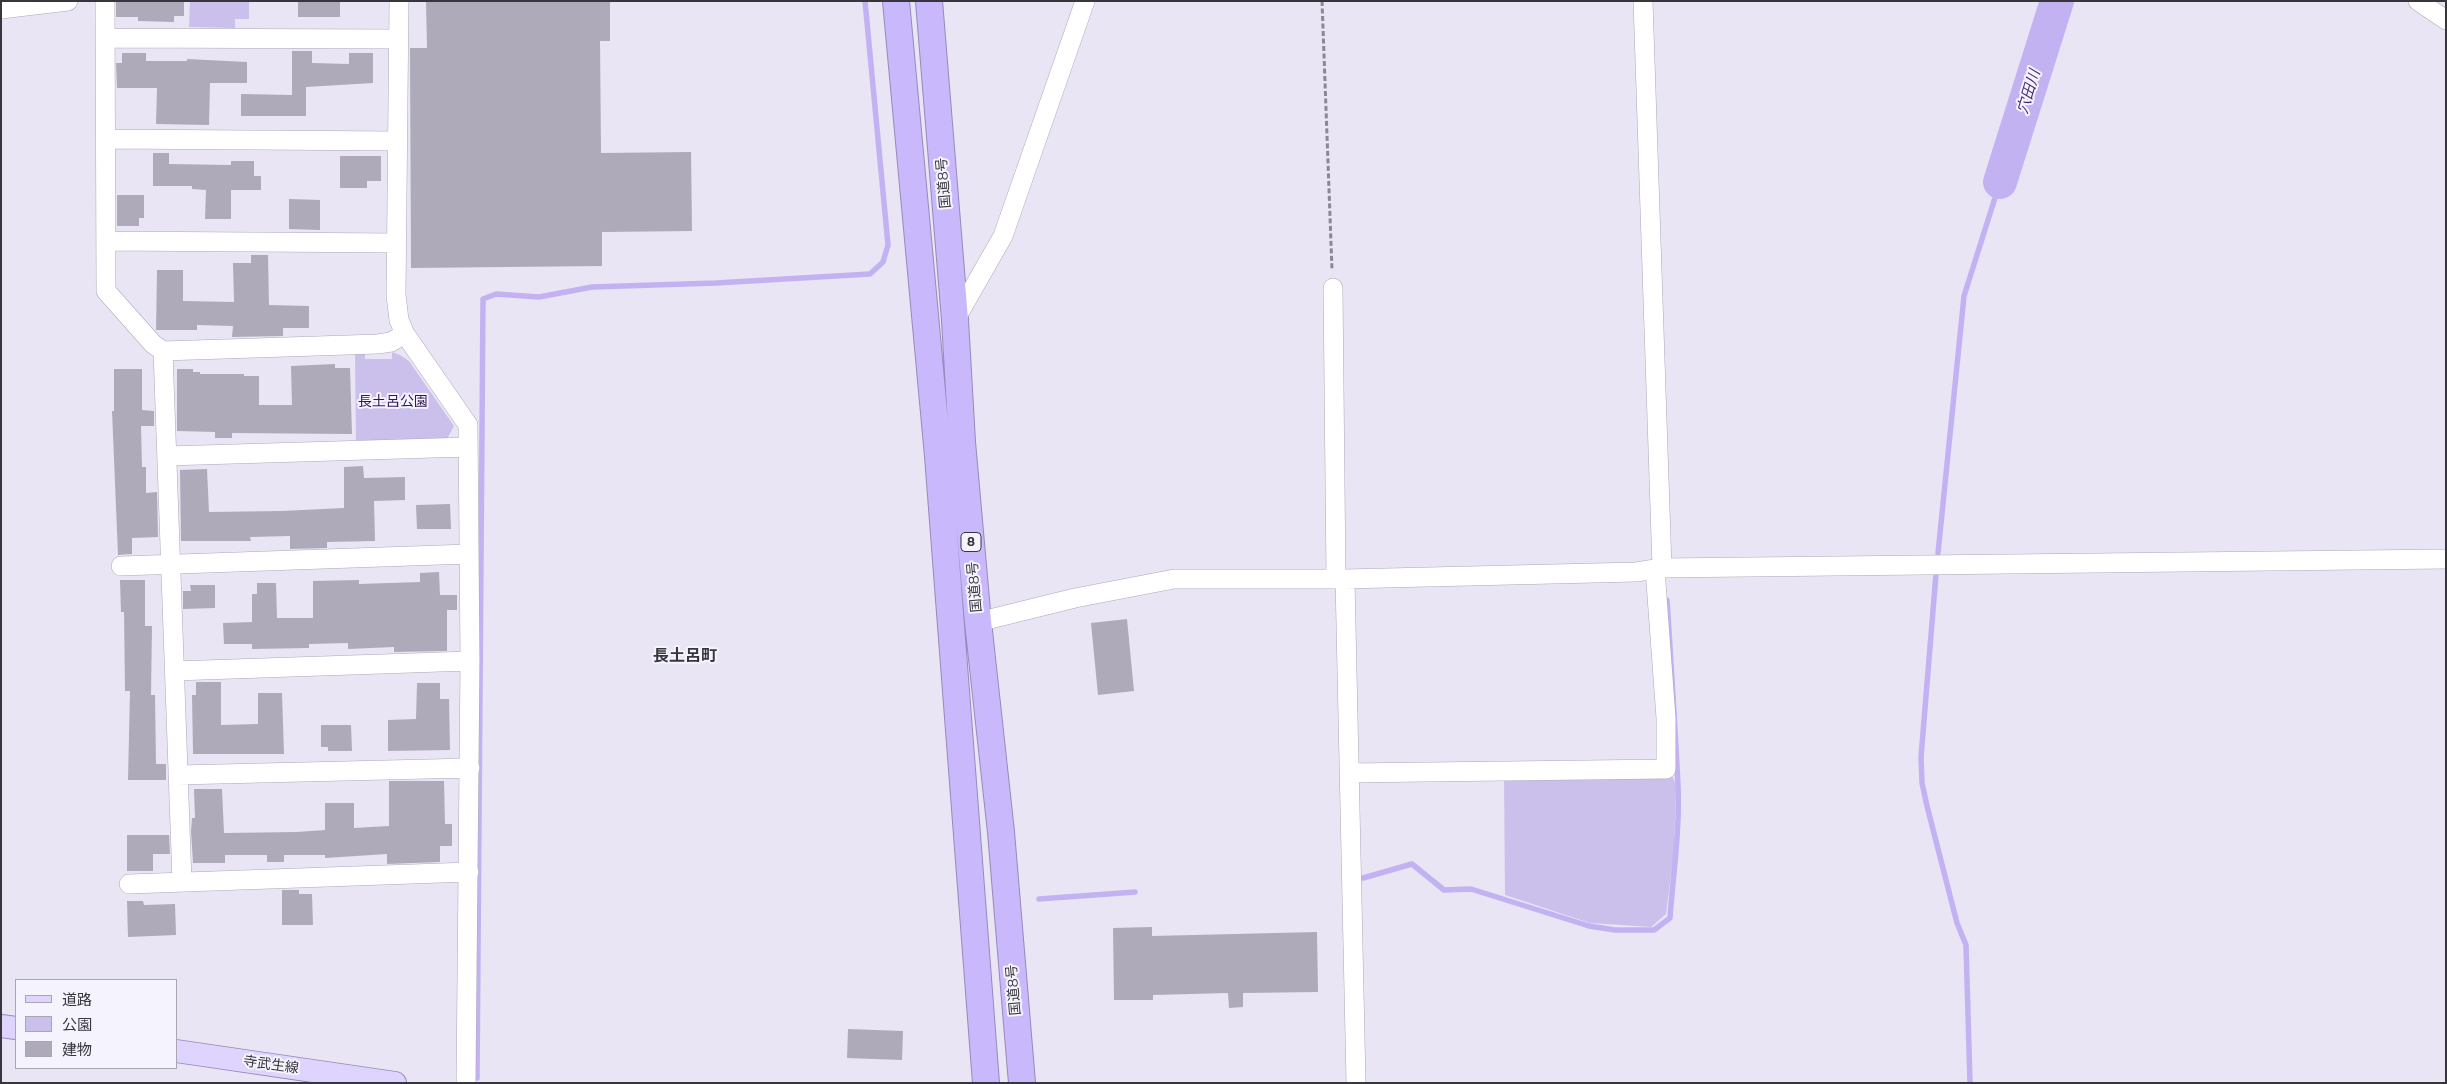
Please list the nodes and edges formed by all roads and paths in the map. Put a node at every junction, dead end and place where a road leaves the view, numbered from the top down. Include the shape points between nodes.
1 (68, 1) edge
2 (105, 1) edge
3 (399, 1) edge
4 (896, 1) edge
5 (929, 1) edge
6 (1085, 1) edge
7 (1322, 1) edge
8 (1643, 1) edge
9 (2418, 1) edge
10 (1, 9) edge
11 (2446, 20) edge
12 (105, 38) junction
13 (398, 39) junction
14 (105, 139) junction
15 (398, 141) junction
16 (106, 241) junction
17 (396, 243) junction
18 (1332, 288) joint
19 (955, 320) junction
20 (405, 334) junction
21 (163, 351) junction
22 (468, 446) junction
23 (167, 456) junction
24 (469, 554) junction
25 (2446, 559) edge
26 (170, 563) junction
27 (121, 566) dead end
28 (1659, 569) junction
29 (1341, 579) junction
30 (978, 622) junction
31 (470, 661) junction
32 (174, 671) junction
33 (470, 768) junction
34 (1349, 773) junction
35 (178, 775) junction
36 (469, 872) junction
37 (182, 882) junction
38 (129, 884) dead end
39 (1, 1026) edge
40 (15, 1028) edge
41 (178, 1051) edge
42 (395, 1083) edge
43 (466, 1083) edge
44 (986, 1083) edge
45 (1022, 1083) edge
46 (1356, 1083) edge

1 - 10 street
2 - 12 street
3 - 13 street
4 - 44 highway, 国道8号 / 8 via 938,456
5 - 19 highway, 国道8号 / 8
6 - 19 street via 1003,236
7 - 18 path
8 - 28 street
9 - 11 street
12 - 13 street
12 - 14 street
13 - 15 street
14 - 15 street
14 - 16 street
15 - 17 street
16 - 17 street
16 - 21 street via 106,291
17 - 20 street via 396,295 399,320
18 - 29 street
19 - 30 highway, 国道8号 / 8
20 - 21 street via 391,342 378,344
20 - 22 street via 468,426
21 - 23 street
22 - 23 street
22 - 24 street
23 - 26 street
24 - 26 street
24 - 31 street
25 - 28 street
26 - 27 street
26 - 32 street
28 - 29 street
28 - 34 street via 1666,769
29 - 30 street via 1174,579 1075,598
29 - 34 street
30 - 45 highway, 国道8号 / 8 via 1001,832
31 - 32 street
31 - 33 street
32 - 35 street
33 - 35 street
33 - 36 street
34 - 46 street
35 - 37 street
36 - 37 street
36 - 43 street
37 - 38 street
39 - 40 main road
41 - 42 main road, 寺武生線

